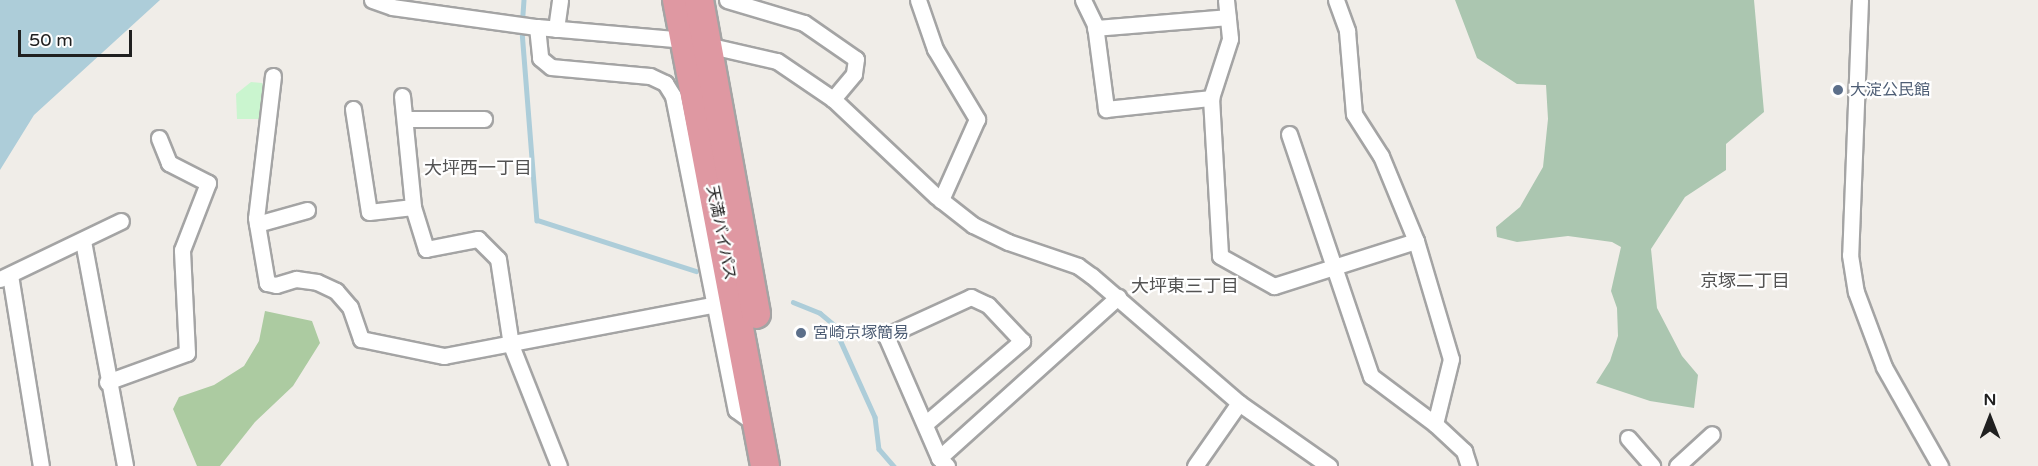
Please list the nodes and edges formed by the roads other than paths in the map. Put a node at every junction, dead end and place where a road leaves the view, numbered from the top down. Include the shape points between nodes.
1 (372, 0) edge
2 (560, 0) edge
3 (677, 0) edge
4 (699, 0) edge
5 (727, 0) edge
6 (918, 0) edge
7 (1083, 0) edge
8 (1226, 0) edge
9 (1336, 0) edge
10 (1860, 0) edge
11 (1228, 17) junction
12 (528, 26) junction
13 (1095, 28) junction
14 (556, 29) junction
15 (696, 42) junction
16 (273, 76) dead end
17 (402, 96) dead end
18 (1211, 98) junction
19 (834, 99) junction
20 (353, 109) dead end
21 (406, 119) junction
22 (484, 119) dead end
23 (1289, 134) dead end
24 (159, 138) dead end
25 (941, 200) junction
26 (413, 207) junction
27 (307, 210) dead end
28 (121, 221) dead end
29 (257, 224) junction
30 (83, 241) junction
31 (1416, 241) junction
32 (1334, 266) junction
33 (5, 277) edge
34 (1118, 297) junction
35 (716, 304) junction
36 (511, 345) junction
37 (107, 382) junction
38 (1239, 403) junction
39 (925, 424) junction
40 (1435, 424) junction
41 (757, 425) junction
42 (1712, 434) dead end
43 (1628, 438) dead end
44 (943, 462) edge
45 (1466, 464) edge
46 (41, 466) edge
47 (125, 466) edge
48 (559, 466) edge
49 (765, 466) edge
50 (784, 466) edge
51 (1196, 466) edge
52 (1329, 466) edge
53 (1652, 466) edge
54 (1677, 466) edge
55 (1940, 466) edge

1 - 12 street via 392,7
2 - 14 street
3 - 15 highway, 天満バイパス
4 - 15 highway, 天満バイパス
5 - 19 street via 804,23 856,59 854,74
6 - 25 street via 935,49 977,119
7 - 13 street
8 - 11 street
9 - 31 street via 1347,31 1354,114 1381,156
10 - 55 street via 1850,255 1856,292 1884,367
11 - 13 street
11 - 18 street via 1230,39
12 - 14 street
12 - 35 street via 540,57 551,67 650,75 665,83 673,96
13 - 18 street via 1106,110
14 - 15 street
15 - 19 street via 777,61
15 - 41 highway, 天満バイパス
15 - 50 highway, 天満バイパス
16 - 29 street
17 - 21 street
18 - 32 street via 1220,256 1274,286
19 - 25 street
20 - 26 street via 369,212
21 - 22 street
21 - 26 street
23 - 32 street
24 - 37 street via 169,164 208,183 182,250 187,353
25 - 34 street via 973,225 1008,242 1078,266
26 - 36 street via 426,249 478,239 498,259
27 - 29 street
28 - 30 street
29 - 36 street via 267,283 276,285 296,279 317,282 336,291 350,307 361,339 444,356
30 - 33 street
30 - 37 street
31 - 32 street
31 - 40 street via 1451,359
32 - 40 street via 1371,376
33 - 46 street
34 - 38 street
34 - 44 street
35 - 36 street via 564,331
35 - 41 street via 736,410
36 - 48 street
37 - 47 street
38 - 51 street
38 - 52 street
39 - 39 street via 886,336 971,297 988,305 1022,342
39 - 44 street
40 - 45 street via 1464,450
41 - 49 highway, 天満バイパス
42 - 54 street
43 - 53 street

